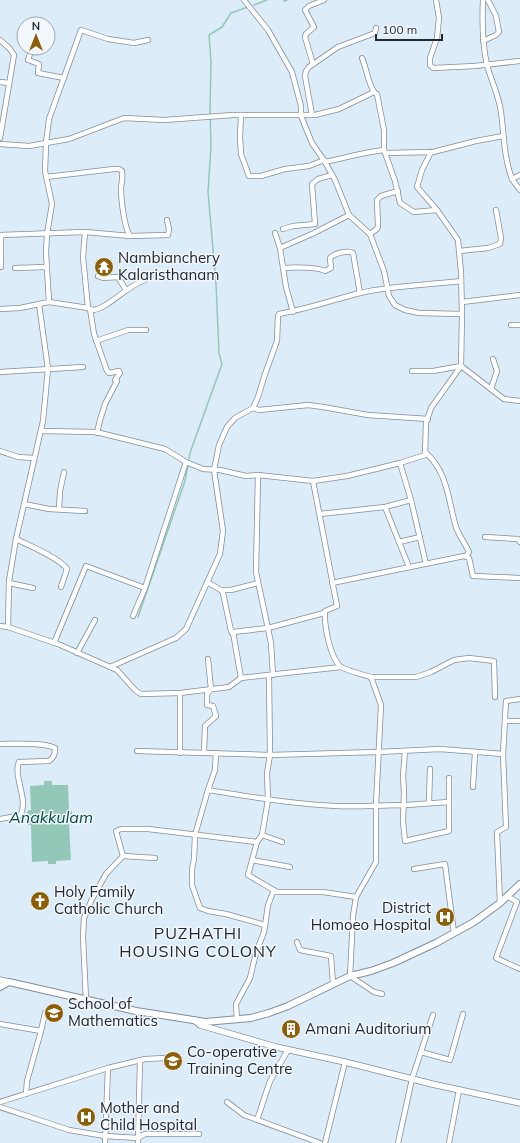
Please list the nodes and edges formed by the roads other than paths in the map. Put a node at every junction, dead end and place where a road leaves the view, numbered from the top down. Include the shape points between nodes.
1 (244, 0) edge
2 (324, 0) edge
3 (436, 0) edge
4 (483, 0) edge
5 (488, 0) edge
6 (376, 28) dead end
7 (0, 40) edge
8 (148, 40) dead end
9 (483, 41) junction
10 (29, 56) edge
11 (362, 58) dead end
12 (520, 61) edge
13 (313, 64) junction
14 (488, 65) junction
15 (64, 78) junction
16 (0, 82) edge
17 (9, 83) junction
18 (374, 92) junction
19 (242, 115) junction
20 (312, 115) junction
21 (301, 116) junction
22 (503, 136) junction
23 (0, 138) edge
24 (46, 143) junction
25 (0, 144) edge
26 (385, 152) junction
27 (431, 152) junction
28 (325, 161) junction
29 (332, 175) junction
30 (520, 176) edge
31 (46, 177) junction
32 (512, 179) junction
33 (520, 190) edge
34 (398, 191) junction
35 (437, 210) junction
36 (496, 210) dead end
37 (349, 215) junction
38 (167, 220) dead end
39 (283, 229) dead end
40 (85, 232) junction
41 (275, 233) dead end
42 (47, 234) junction
43 (370, 234) junction
44 (0, 235) edge
45 (130, 236) junction
46 (280, 248) junction
47 (459, 251) junction
48 (1, 267) dead end
49 (46, 267) junction
50 (14, 268) dead end
51 (283, 268) junction
52 (98, 276) dead end
53 (145, 280) dead end
54 (461, 281) junction
55 (387, 288) junction
56 (126, 290) junction
57 (360, 293) junction
58 (520, 295) edge
59 (49, 302) junction
60 (462, 302) junction
61 (38, 304) junction
62 (89, 308) junction
63 (0, 309) edge
64 (293, 312) junction
65 (462, 314) junction
66 (511, 325) dead end
67 (520, 325) edge
68 (146, 330) dead end
69 (96, 341) junction
70 (493, 359) dead end
71 (462, 366) junction
72 (83, 367) dead end
73 (48, 369) junction
74 (412, 371) dead end
75 (0, 372) edge
76 (491, 389) junction
77 (520, 401) edge
78 (253, 408) junction
79 (428, 418) junction
80 (41, 432) junction
81 (97, 433) junction
82 (0, 451) edge
83 (425, 452) junction
84 (34, 458) junction
85 (186, 462) junction
86 (400, 464) junction
87 (214, 470) junction
88 (64, 472) dead end
89 (258, 475) junction
90 (313, 481) junction
91 (411, 500) junction
92 (24, 504) junction
93 (385, 507) junction
94 (59, 509) junction
95 (85, 511) dead end
96 (320, 514) junction
97 (420, 537) junction
98 (485, 537) dead end
99 (16, 539) junction
100 (399, 542) junction
101 (520, 542) edge
102 (467, 555) dead end
103 (426, 564) junction
104 (408, 567) junction
105 (520, 578) edge
106 (207, 582) junction
107 (9, 583) junction
108 (258, 583) junction
109 (332, 583) junction
110 (61, 587) dead end
111 (33, 588) dead end
112 (145, 588) junction
113 (221, 590) junction
114 (324, 613) junction
115 (133, 616) dead end
116 (95, 620) dead end
117 (0, 626) edge
118 (8, 627) junction
119 (268, 628) junction
120 (233, 635) junction
121 (54, 643) junction
122 (77, 653) junction
123 (208, 659) dead end
124 (110, 667) junction
125 (341, 667) junction
126 (271, 676) junction
127 (371, 677) junction
128 (241, 678) junction
129 (211, 689) junction
130 (180, 693) junction
131 (495, 697) dead end
132 (520, 699) edge
133 (505, 721) junction
134 (520, 721) edge
135 (0, 744) edge
136 (137, 751) dead end
137 (405, 751) junction
138 (378, 752) junction
139 (475, 752) junction
140 (180, 753) junction
141 (204, 753) junction
142 (216, 753) junction
143 (503, 754) junction
144 (270, 755) junction
145 (430, 769) dead end
146 (449, 778) dead end
147 (473, 787) dead end
148 (208, 790) junction
149 (268, 800) junction
150 (449, 802) junction
151 (429, 803) junction
152 (376, 805) junction
153 (403, 805) junction
154 (0, 819) edge
155 (195, 835) junction
156 (262, 835) junction
157 (257, 842) junction
158 (282, 842) dead end
159 (123, 856) junction
160 (155, 858) dead end
161 (252, 860) junction
162 (290, 867) dead end
163 (414, 869) dead end
164 (520, 884) edge
165 (274, 890) junction
166 (507, 896) junction
167 (356, 897) junction
168 (500, 903) junction
169 (264, 926) junction
170 (454, 933) junction
171 (297, 942) dead end
172 (520, 970) edge
173 (350, 976) junction
174 (0, 980) edge
175 (9, 982) junction
176 (333, 984) junction
177 (0, 987) edge
178 (382, 994) dead end
179 (86, 1000) junction
180 (44, 1013) dead end
181 (463, 1014) dead end
182 (433, 1015) dead end
183 (193, 1020) junction
184 (237, 1020) junction
185 (0, 1024) edge
186 (41, 1031) junction
187 (288, 1050) junction
188 (421, 1052) junction
189 (166, 1058) dead end
190 (140, 1060) junction
191 (345, 1062) junction
192 (108, 1068) junction
193 (412, 1079) junction
194 (459, 1090) junction
195 (26, 1094) junction
196 (0, 1102) edge
197 (227, 1102) dead end
198 (520, 1103) edge
199 (0, 1107) edge
200 (257, 1120) junction
201 (199, 1134) dead end
202 (105, 1136) junction
203 (138, 1140) edge
204 (104, 1143) edge
205 (320, 1143) edge
206 (325, 1143) edge
207 (398, 1143) edge
208 (448, 1143) edge

1 - 21 street via 268,30 292,72 301,106
2 - 13 street via 305,10 314,27 305,37
3 - 14 street via 439,18 430,65 433,68
4 - 9 street
5 - 9 street via 496,16 499,32 496,36
6 - 13 street via 375,33 338,46
7 - 17 street via 14,55
8 - 15 street via 134,43 108,39 81,30
9 - 14 street
10 - 15 street via 28,60 39,64 38,73
11 - 18 street
12 - 14 street
13 - 20 street via 305,76
14 - 22 street via 501,111
15 - 24 street via 49,119
16 - 17 street
17 - 23 street
18 - 20 street via 339,109
18 - 26 street via 377,94 384,130
19 - 21 street
19 - 24 street via 164,120 124,118 69,139
19 - 28 street via 242,154 249,176 260,176
20 - 21 street
21 - 28 street via 312,143
22 - 27 street
22 - 32 street
24 - 25 street via 29,146
24 - 31 street
26 - 27 street
26 - 28 street via 362,153
26 - 34 street
27 - 35 street via 417,187
28 - 29 street
29 - 37 street
29 - 39 street via 318,179 312,184 315,224
30 - 32 street
31 - 42 street via 52,204
31 - 45 street via 114,169 122,171 123,211
32 - 33 street
34 - 35 street via 400,203 414,212
34 - 43 street via 381,196 377,200 378,226
35 - 47 street via 458,240
36 - 47 street via 500,244
37 - 43 street
37 - 46 street
38 - 45 street via 168,235
40 - 42 street
40 - 45 street
40 - 62 street via 83,257
41 - 46 street
42 - 44 street
42 - 49 street
43 - 55 street via 384,271
44 - 48 street
46 - 51 street
47 - 54 street
49 - 50 street
49 - 59 street
51 - 57 street via 321,268 325,271 331,268 331,256 351,251
51 - 64 street
52 - 56 street via 118,276
53 - 56 street
54 - 55 street
54 - 60 street
55 - 57 street
55 - 65 street via 395,305 405,310 419,313
56 - 62 street via 101,308
57 - 64 street
58 - 60 street
59 - 61 street
59 - 62 street
60 - 65 street
61 - 63 street
61 - 73 street
62 - 69 street
64 - 78 street via 278,316 277,341
65 - 71 street
66 - 67 street
68 - 69 street via 128,330
69 - 81 street via 107,371 120,373 115,380 117,381 104,409
70 - 76 street via 497,371
71 - 74 street via 433,371
71 - 76 street
71 - 79 street via 431,408
72 - 73 street
73 - 75 street
73 - 80 street
76 - 77 street via 504,399
78 - 79 street via 259,410 308,406 368,416
78 - 87 street via 235,418 227,426 219,445
79 - 83 street
80 - 81 street
80 - 84 street
81 - 85 street via 165,449
82 - 84 street via 18,457
83 - 86 street via 426,455
83 - 102 street via 441,471 457,529 469,552
84 - 92 street
85 - 87 street via 203,469
85 - 112 street
86 - 90 street
86 - 91 street
87 - 89 street via 246,476
87 - 106 street via 222,531 220,554
88 - 94 street
89 - 90 street
89 - 108 street
90 - 96 street
91 - 93 street
91 - 97 street
92 - 94 street
92 - 99 street
93 - 96 street
93 - 100 street
94 - 95 street
96 - 109 street
97 - 100 street
97 - 103 street
98 - 101 street via 518,539
99 - 107 street
99 - 110 street via 65,565 67,569
100 - 104 street
103 - 104 street
103 - 105 street via 464,556 469,558 473,576
104 - 109 street
106 - 113 street
106 - 124 street via 186,628 176,638
107 - 111 street
107 - 118 street
108 - 113 street via 232,590
108 - 119 street
109 - 114 street via 337,606
112 - 115 street
112 - 121 street via 86,566
113 - 120 street
114 - 119 street
114 - 125 street via 330,646
116 - 122 street
117 - 118 street
118 - 121 street
119 - 120 street via 233,632
119 - 126 street via 271,643
120 - 128 street
121 - 122 street
122 - 124 street
123 - 129 street
124 - 130 street via 117,670 141,694
125 - 126 street
125 - 127 street
126 - 128 street
126 - 144 street
127 - 131 street via 416,678 454,660 469,658 494,662
127 - 138 street via 381,705
128 - 129 street via 229,687
129 - 130 street
129 - 141 street via 207,694 207,705 213,706 216,716 205,726
130 - 140 street
132 - 133 street via 506,701
133 - 134 street
133 - 143 street
135 - 154 street via 55,748 55,754 49,760 19,762 17,768 23,810 17,816
136 - 140 street
137 - 138 street
137 - 139 street via 440,749
137 - 153 street
138 - 144 street
138 - 152 street
139 - 143 street
139 - 147 street
140 - 141 street
141 - 142 street
142 - 144 street
142 - 148 street via 215,770
143 - 168 street via 506,827 497,832
144 - 149 street via 266,773
145 - 151 street
146 - 150 street
148 - 149 street
148 - 155 street
149 - 152 street via 336,806
149 - 156 street
150 - 151 street
150 - 153 street via 449,831 405,841
151 - 153 street
152 - 153 street
152 - 167 street via 376,862
155 - 157 street
155 - 159 street via 148,828 121,829 116,831
155 - 169 street via 192,885 200,908
156 - 157 street
156 - 158 street
157 - 161 street
159 - 160 street
159 - 179 street via 106,874 84,918
161 - 162 street
161 - 165 street via 248,875
163 - 170 street via 445,864
164 - 166 main road
165 - 167 street via 323,892
165 - 169 street
166 - 168 main road
166 - 172 street via 517,902 496,958
167 - 173 street
168 - 170 main road
169 - 184 street via 250,978 236,1004
170 - 173 main road via 394,962
171 - 176 street via 300,950 331,956
173 - 176 main road
173 - 178 street via 374,992
174 - 175 street
175 - 177 main road
175 - 179 main road
176 - 184 main road via 269,1013
179 - 183 main road
180 - 186 street
181 - 188 street via 450,1060
182 - 188 street
183 - 184 main road
183 - 187 street via 200,1025
185 - 186 street
186 - 195 street via 28,1075
187 - 191 street
187 - 200 street via 270,1081
188 - 193 street
189 - 190 street
190 - 192 street
190 - 203 street
191 - 193 street
191 - 206 street
192 - 195 street
192 - 202 street
193 - 194 street
193 - 207 street
194 - 198 street
194 - 208 street
195 - 196 street
197 - 200 street via 244,1115
199 - 202 street via 69,1130
200 - 205 street
201 - 203 street via 145,1134
202 - 203 street
202 - 204 street

